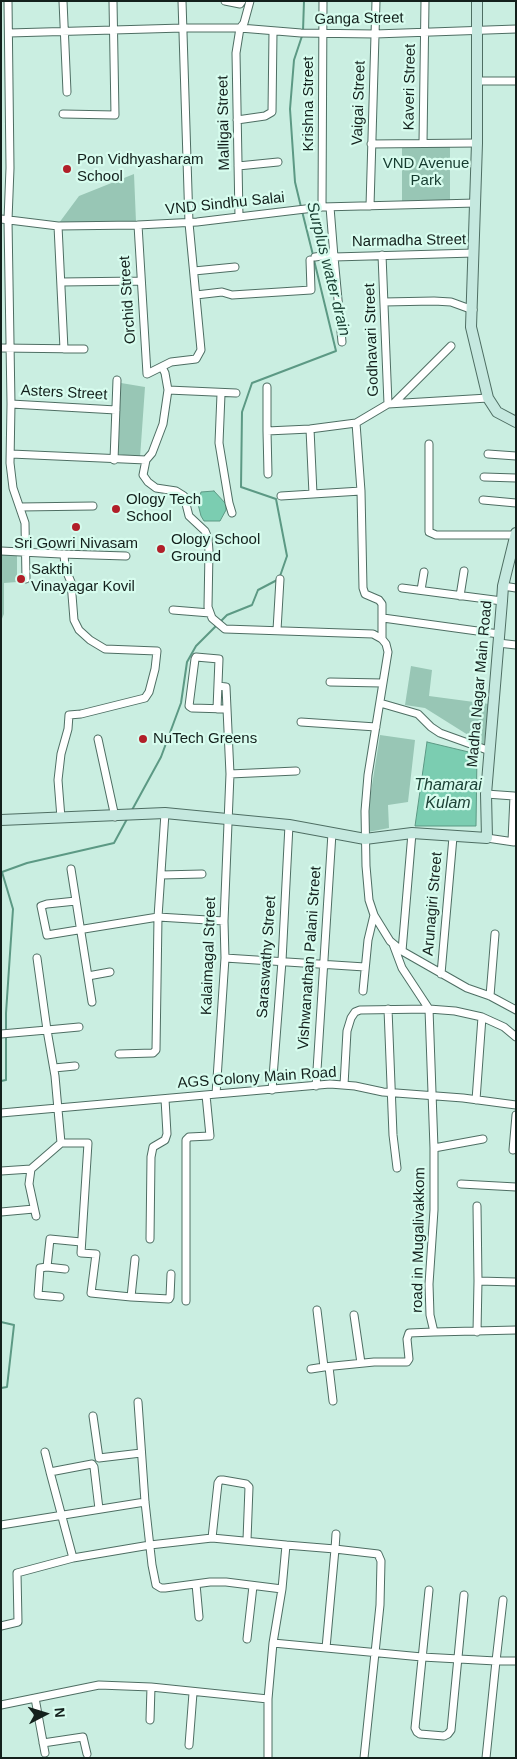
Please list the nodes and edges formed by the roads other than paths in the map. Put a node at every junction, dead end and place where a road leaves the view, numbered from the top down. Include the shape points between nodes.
1 (8, 1) edge
2 (63, 1) edge
3 (113, 1) edge
4 (182, 1) edge
5 (225, 1) edge
6 (242, 1) edge
7 (250, 1) edge
8 (323, 1) edge
9 (376, 1) edge
10 (425, 1) edge
11 (477, 1) edge
12 (183, 28) junction
13 (240, 28) junction
14 (478, 30) junction
15 (516, 30) edge
16 (113, 31) junction
17 (425, 31) junction
18 (64, 32) junction
19 (273, 32) junction
20 (9, 33) junction
21 (322, 33) junction
22 (375, 34) junction
23 (477, 81) junction
24 (516, 82) edge
25 (67, 92) dead end
26 (63, 114) dead end
27 (237, 120) junction
28 (371, 144) junction
29 (423, 144) junction
30 (477, 144) junction
31 (278, 162) dead end
32 (238, 166) junction
33 (1, 167) edge
34 (10, 168) junction
35 (476, 203) junction
36 (370, 206) junction
37 (326, 207) junction
38 (239, 217) junction
39 (4, 220) edge
40 (189, 223) junction
41 (138, 225) junction
42 (58, 226) junction
43 (474, 253) junction
44 (334, 255) junction
45 (382, 255) junction
46 (234, 267) dead end
47 (5, 270) edge
48 (194, 271) junction
49 (140, 280) junction
50 (61, 282) junction
51 (196, 295) junction
52 (384, 302) junction
53 (473, 310) junction
54 (342, 342) dead end
55 (451, 346) dead end
56 (1, 348) edge
57 (10, 348) junction
58 (64, 349) junction
59 (84, 349) dead end
60 (162, 367) junction
61 (117, 380) dead end
62 (267, 387) dead end
63 (168, 390) junction
64 (221, 394) junction
65 (236, 394) dead end
66 (488, 398) junction
67 (11, 404) junction
68 (391, 404) junction
69 (116, 410) junction
70 (516, 422) edge
71 (356, 423) junction
72 (310, 429) junction
73 (267, 431) junction
74 (429, 444) dead end
75 (11, 454) junction
76 (488, 454) dead end
77 (516, 456) edge
78 (114, 460) junction
79 (146, 460) junction
80 (1, 463) edge
81 (10, 463) junction
82 (268, 474) dead end
83 (484, 477) dead end
84 (516, 478) edge
85 (361, 491) junction
86 (313, 494) junction
87 (281, 496) dead end
88 (483, 500) dead end
89 (516, 503) edge
90 (94, 506) dead end
91 (20, 507) junction
92 (232, 514) dead end
93 (516, 534) edge
94 (1, 551) edge
95 (26, 553) junction
96 (66, 554) junction
97 (126, 556) dead end
98 (464, 571) dead end
99 (424, 572) dead end
100 (26, 578) dead end
101 (280, 579) dead end
102 (504, 586) junction
103 (402, 588) dead end
104 (516, 588) edge
105 (421, 590) junction
106 (460, 596) junction
107 (502, 601) junction
108 (172, 610) dead end
109 (210, 613) junction
110 (383, 618) junction
111 (277, 630) junction
112 (499, 638) junction
113 (382, 639) junction
114 (516, 645) edge
115 (330, 682) dead end
116 (382, 683) junction
117 (222, 686) junction
118 (380, 704) junction
119 (217, 709) junction
120 (227, 709) junction
121 (301, 722) dead end
122 (376, 727) junction
123 (98, 739) dead end
124 (490, 751) junction
125 (296, 771) dead end
126 (230, 774) junction
127 (486, 794) junction
128 (515, 796) edge
129 (165, 814) junction
130 (119, 816) junction
131 (61, 818) junction
132 (229, 818) junction
133 (1, 820) edge
134 (289, 825) junction
135 (332, 833) junction
136 (412, 833) junction
137 (453, 837) junction
138 (487, 838) junction
139 (365, 839) junction
140 (514, 842) edge
141 (71, 869) dead end
142 (202, 874) dead end
143 (161, 875) junction
144 (76, 901) junction
145 (374, 915) junction
146 (158, 917) junction
147 (224, 921) junction
148 (80, 930) junction
149 (495, 934) dead end
150 (393, 944) junction
151 (402, 951) junction
152 (38, 958) dead end
153 (225, 958) junction
154 (282, 961) junction
155 (323, 965) junction
156 (365, 967) junction
157 (110, 972) dead end
158 (440, 974) junction
159 (88, 976) junction
160 (364, 991) dead end
161 (490, 996) junction
162 (92, 1002) dead end
163 (388, 1009) junction
164 (430, 1009) junction
165 (516, 1010) edge
166 (482, 1017) junction
167 (79, 1027) dead end
168 (47, 1030) junction
169 (4, 1033) edge
170 (516, 1037) edge
171 (119, 1054) dead end
172 (75, 1066) dead end
173 (54, 1068) junction
174 (344, 1085) junction
175 (316, 1086) junction
176 (272, 1090) junction
177 (391, 1092) junction
178 (216, 1094) junction
179 (206, 1095) junction
180 (432, 1096) junction
181 (165, 1099) junction
182 (476, 1100) junction
183 (516, 1105) edge
184 (58, 1107) junction
185 (1, 1113) edge
186 (516, 1114) edge
187 (483, 1139) dead end
188 (61, 1143) junction
189 (434, 1148) junction
190 (513, 1150) dead end
191 (397, 1168) dead end
192 (31, 1169) junction
193 (1, 1171) edge
194 (461, 1184) dead end
195 (516, 1187) edge
196 (477, 1206) dead end
197 (1, 1212) edge
198 (150, 1239) dead end
199 (81, 1242) junction
200 (135, 1259) dead end
201 (46, 1267) junction
202 (65, 1268) dead end
203 (171, 1274) dead end
204 (478, 1281) junction
205 (516, 1282) edge
206 (60, 1297) dead end
207 (131, 1297) junction
208 (186, 1301) dead end
209 (316, 1310) dead end
210 (354, 1315) dead end
211 (516, 1329) edge
212 (434, 1332) junction
213 (477, 1332) junction
214 (362, 1363) junction
215 (327, 1367) junction
216 (312, 1369) dead end
217 (333, 1401) dead end
218 (138, 1402) dead end
219 (93, 1416) dead end
220 (45, 1452) dead end
221 (141, 1452) junction
222 (50, 1472) junction
223 (145, 1502) junction
224 (99, 1509) junction
225 (62, 1515) junction
226 (1, 1525) edge
227 (336, 1534) dead end
228 (212, 1538) junction
229 (247, 1540) junction
230 (150, 1545) junction
231 (286, 1545) junction
232 (335, 1549) junction
233 (74, 1558) junction
234 (196, 1584) junction
235 (253, 1586) junction
236 (282, 1589) junction
237 (429, 1590) dead end
238 (464, 1595) dead end
239 (503, 1600) dead end
240 (199, 1617) dead end
241 (1, 1626) edge
242 (247, 1639) dead end
243 (273, 1643) junction
244 (326, 1648) junction
245 (375, 1652) junction
246 (422, 1657) junction
247 (457, 1659) junction
248 (496, 1661) junction
249 (516, 1661) edge
250 (151, 1687) junction
251 (193, 1692) junction
252 (35, 1698) junction
253 (268, 1699) junction
254 (1, 1705) edge
255 (150, 1720) dead end
256 (43, 1743) junction
257 (189, 1745) dead end
258 (45, 1753) dead end
259 (87, 1754) dead end
260 (268, 1758) edge
261 (364, 1758) edge
262 (486, 1758) edge

1 - 20 street
2 - 18 street
3 - 16 street
4 - 12 street
5 - 6 street via 240,4
7 - 13 street, Malligai Street
8 - 21 street, Krishna Street
9 - 22 street, Vaigai Street
10 - 17 street, Kaveri Street
11 - 14 street
12 - 13 street, Ganga Street
12 - 16 street, Ganga Street
12 - 40 street
13 - 19 street, Ganga Street
13 - 27 street, Malligai Street via 236,53
14 - 15 street, Ganga Street
14 - 17 street, Ganga Street
14 - 23 street
16 - 18 street, Ganga Street
16 - 26 street via 115,115
17 - 22 street, Ganga Street
17 - 29 street, Kaveri Street
18 - 20 street, Ganga Street
18 - 25 street
19 - 21 street, Ganga Street
19 - 27 street via 272,112
20 - 34 street
21 - 22 street, Ganga Street
21 - 37 street, Krishna Street
22 - 28 street, Vaigai Street
23 - 24 street
23 - 30 street
27 - 32 street, Malligai Street
28 - 29 street, Kaveri Street
28 - 36 street, Vaigai Street
29 - 30 street, Kaveri Street
30 - 35 street
31 - 32 street
32 - 38 street, Malligai Street
33 - 34 street
34 - 39 street
35 - 36 street, VND Sindhu Salai
35 - 43 street
36 - 37 street, VND Sindhu Salai
37 - 38 street, VND Sindhu Salai
37 - 44 street, Narmadha Street
38 - 40 street, VND Sindhu Salai
39 - 42 street, VND Sindhu Salai
39 - 47 street
40 - 41 street, VND Sindhu Salai
40 - 48 street
41 - 42 street, VND Sindhu Salai
41 - 49 street, Orchid Street
42 - 50 street
43 - 45 street, Narmadha Street
43 - 53 street
44 - 45 street, Narmadha Street
44 - 51 street via 312,258 311,290
44 - 54 street
45 - 52 street, Godhavari Street
46 - 48 street
47 - 57 street
48 - 51 street
49 - 50 street
49 - 60 street, Orchid Street via 147,374
50 - 58 street
51 - 60 street via 201,350 196,359 172,362
52 - 53 street via 451,302
52 - 68 street, Godhavari Street
53 - 66 street via 471,328
55 - 68 street
56 - 57 street
57 - 58 street
57 - 67 street
58 - 59 street
60 - 63 street
61 - 69 street
62 - 73 street
63 - 64 street
63 - 79 street via 163,424
64 - 65 street
64 - 92 street via 219,443
66 - 68 street
66 - 70 street via 497,412
67 - 69 street, Asters Street
67 - 75 street
68 - 71 street, Godhavari Street
69 - 78 street
71 - 72 street, Godhavari Street
71 - 85 street
72 - 73 street, Godhavari Street
72 - 86 street
73 - 82 street
74 - 93 street via 429,532 436,535
75 - 78 street
75 - 81 street
76 - 77 street
78 - 79 street
79 - 109 street via 143,475 148,482 156,488 176,491 184,496 190,516 208,538
80 - 81 street
81 - 91 street
83 - 84 street
85 - 86 street
85 - 110 street via 362,588 365,594 381,602
86 - 87 street
88 - 89 street
90 - 91 street
91 - 95 street via 26,523
93 - 102 street, Madha Nagar Main Road
94 - 95 street
95 - 96 street
95 - 100 street
96 - 97 street
96 - 131 street via 65,568 71,582 74,620 90,640 105,649 157,651 155,669 145,698 70,715 58,780
98 - 106 street
99 - 105 street
101 - 111 street
102 - 104 street
102 - 107 street, Madha Nagar Main Road
103 - 105 street
105 - 106 street
106 - 107 street
107 - 112 street, Madha Nagar Main Road
108 - 109 street
109 - 111 street via 225,629
110 - 112 street
110 - 113 street
111 - 113 street via 373,634
112 - 114 street
112 - 124 street, Madha Nagar Main Road
113 - 116 street via 388,652
115 - 116 street
116 - 118 street
117 - 119 street
117 - 119 street via 219,658 195,658 189,706
117 - 120 street, Kalaimagal Street
118 - 122 street
118 - 124 street via 418,714 440,733
119 - 120 street
120 - 126 street, Kalaimagal Street
121 - 122 street
122 - 139 street via 368,775
123 - 130 street
124 - 127 street, Madha Nagar Main Road
125 - 126 street
126 - 132 street, Kalaimagal Street
127 - 128 street
127 - 138 street, Madha Nagar Main Road
128 - 140 street
129 - 130 street
129 - 132 street
129 - 143 street
130 - 131 street
131 - 133 street
132 - 134 street
132 - 147 street, Kalaimagal Street
134 - 135 street
134 - 154 street, Saraswathy Street
135 - 139 street
135 - 155 street, Vishwanathan Palani Street
136 - 137 street
136 - 139 street
136 - 151 street
137 - 138 street
137 - 158 street, Arunagiri Street
138 - 140 street
139 - 145 street via 369,900
141 - 144 street
142 - 143 street
143 - 146 street
144 - 148 street
144 - 148 street via 43,905 40,909 47,935
145 - 150 street
145 - 156 street via 368,934
146 - 147 street
146 - 148 street
146 - 171 street via 156,1050
147 - 153 street, Kalaimagal Street
148 - 159 street
149 - 161 street
150 - 151 street
150 - 164 street via 402,968
151 - 158 street
152 - 168 street
153 - 154 street
153 - 178 street, Kalaimagal Street
154 - 155 street
154 - 176 street, Saraswathy Street
155 - 156 street
155 - 175 street, Vishwanathan Palani Street
156 - 160 street
157 - 159 street
158 - 161 street
159 - 162 street
161 - 165 street
163 - 164 street
163 - 174 street via 360,1010 351,1018 347,1032
163 - 177 street
164 - 166 street
164 - 180 street, road in Mugalivakkom
166 - 170 street via 504,1027
166 - 182 street
167 - 168 street
168 - 169 street
168 - 173 street
172 - 173 street
173 - 184 street
174 - 175 street, AGS Colony Main Road
174 - 177 street, AGS Colony Main Road
175 - 176 street, AGS Colony Main Road
176 - 178 street, AGS Colony Main Road
177 - 180 street, AGS Colony Main Road
177 - 191 street
178 - 179 street, AGS Colony Main Road
179 - 181 street, AGS Colony Main Road
179 - 208 street via 210,1136 186,1140
180 - 182 street, AGS Colony Main Road
180 - 189 street, road in Mugalivakkom
181 - 184 street, AGS Colony Main Road
181 - 198 street via 167,1134 165,1140 153,1147 151,1157
182 - 183 street, AGS Colony Main Road
184 - 185 street, AGS Colony Main Road
184 - 188 street
186 - 190 street
187 - 189 street
188 - 192 street
188 - 199 street via 88,1143
189 - 212 street, road in Mugalivakkom via 429,1284
192 - 193 street
192 - 197 street via 29,1184 35,1212
194 - 195 street
196 - 204 street
199 - 201 street via 50,1239
199 - 207 street via 81,1253 96,1254 91,1293
200 - 207 street
201 - 202 street
201 - 206 street via 40,1268 38,1295
203 - 207 street via 169,1300
204 - 205 street
204 - 213 street
209 - 215 street
210 - 214 street
211 - 213 street, road in Mugalivakkom
212 - 213 street, road in Mugalivakkom
212 - 214 street via 409,1333 407,1362
214 - 215 street
215 - 216 street
215 - 217 street
218 - 221 street
219 - 221 street via 99,1458
220 - 222 street
221 - 223 street
222 - 224 street via 92,1464
222 - 225 street
223 - 224 street
223 - 230 street
224 - 225 street
225 - 226 street
225 - 233 street
227 - 232 street
228 - 229 street
228 - 229 street via 218,1483 223,1480 249,1487
228 - 230 street
229 - 231 street
230 - 233 street
230 - 234 street via 155,1582 159,1587
231 - 232 street
231 - 236 street
232 - 244 street
232 - 245 street via 378,1554 380,1557 380,1605
233 - 241 street via 17,1573 18,1622
234 - 235 street via 226,1582
234 - 240 street
235 - 236 street
235 - 242 street
236 - 243 street
237 - 246 street
238 - 247 street
239 - 248 street
243 - 244 street
243 - 253 street
244 - 245 street
245 - 246 street
245 - 261 street
246 - 247 street
246 - 247 street via 415,1728 420,1734 444,1736 451,1730
247 - 248 street
248 - 249 street
248 - 262 street
250 - 251 street
250 - 252 street via 99,1684
250 - 255 street
251 - 253 street
251 - 257 street
252 - 254 street
252 - 256 street
253 - 260 street
256 - 258 street
256 - 259 street via 83,1736

